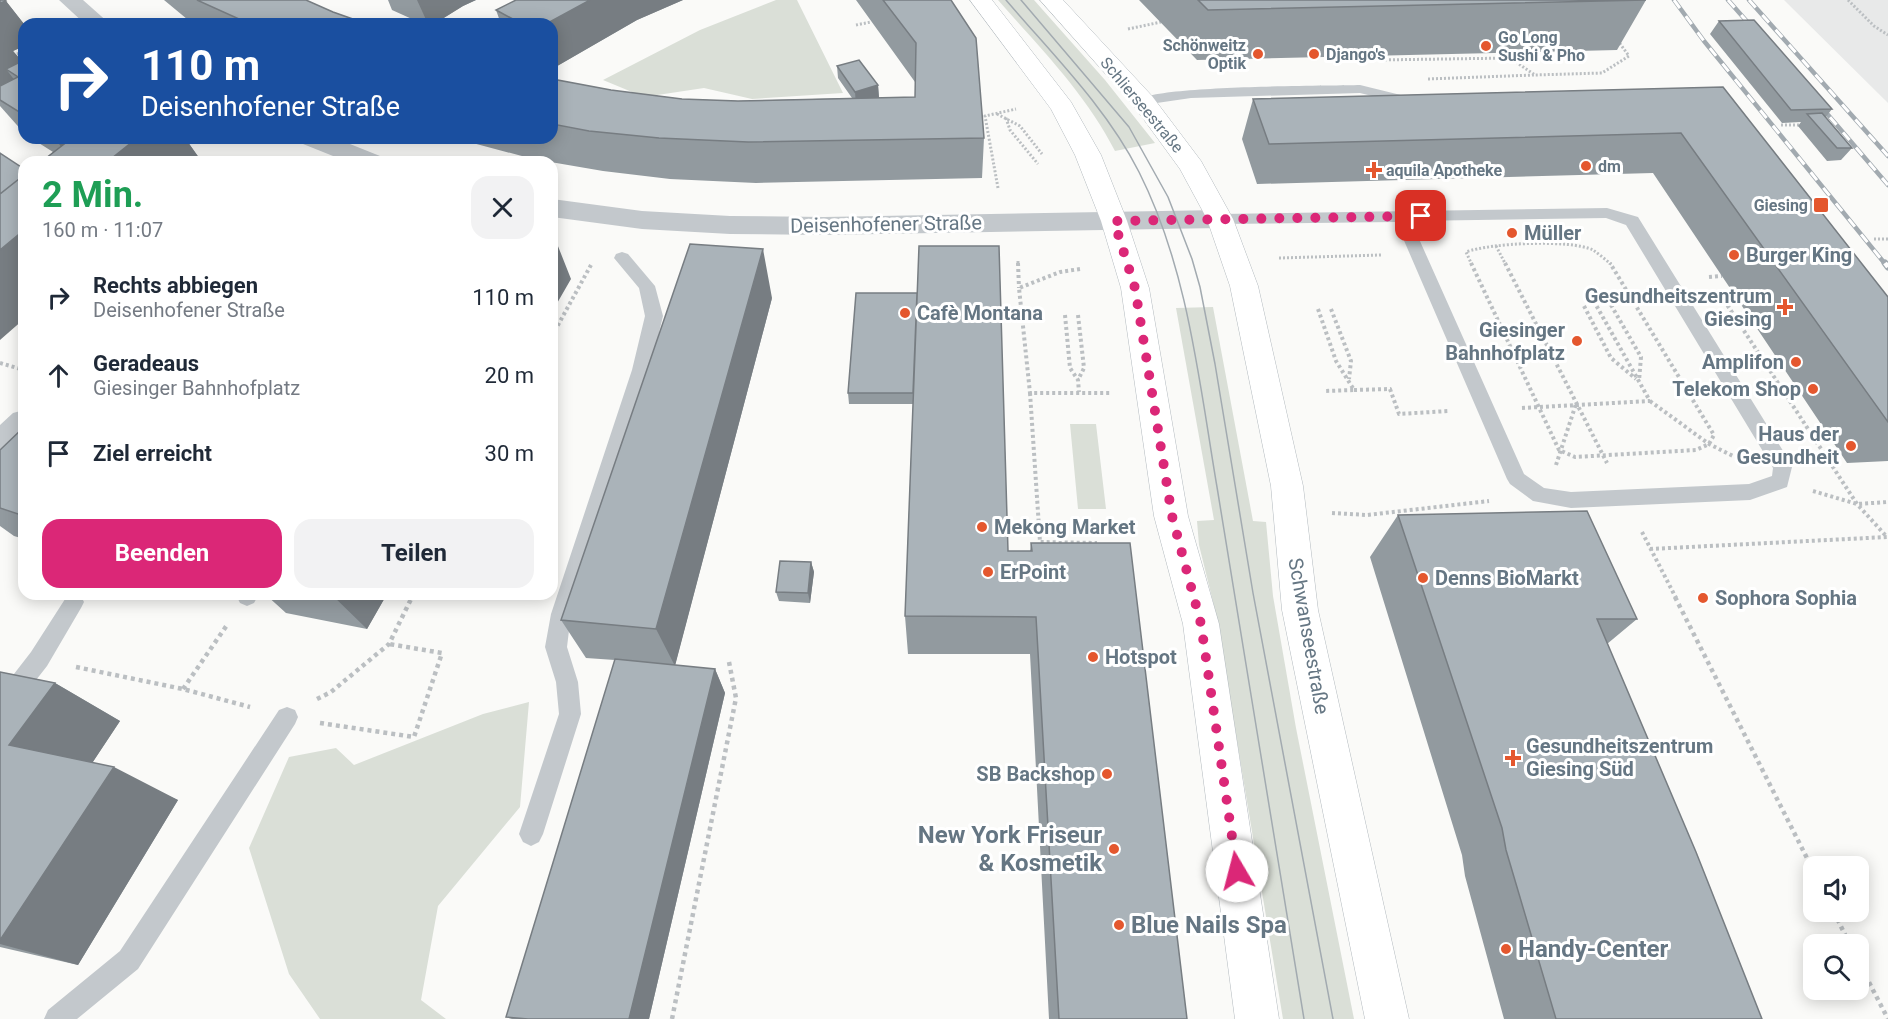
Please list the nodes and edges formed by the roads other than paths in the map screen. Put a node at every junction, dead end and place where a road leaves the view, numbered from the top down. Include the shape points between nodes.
1 (70, 0) edge
2 (981, 0) edge
3 (1051, 0) edge
4 (92, 18) edge
5 (1408, 100) edge
6 (1143, 101) junction
7 (315, 144) edge
8 (328, 144) edge
9 (306, 156) edge
10 (357, 156) edge
11 (558, 209) edge
12 (1401, 216) junction
13 (1220, 219) junction
14 (1114, 221) junction
15 (622, 258) dead end
16 (18, 428) edge
17 (0, 444) edge
18 (74, 602) dead end
19 (0, 709) edge
20 (286, 717) road end
21 (531, 834) dead end
22 (57, 1019) edge
23 (1257, 1019) edge
24 (1387, 1019) edge

1 - 4 street
2 - 14 main road via 1062,107 1088,155
3 - 6 main road, Schlierseestraße
5 - 6 lane via 1360,89 1191,94
6 - 13 main road, Schlierseestraße via 1192,167
7 - 9 street
8 - 10 street
11 - 14 street, Deisenhofener Straße via 642,220 730,225
12 - 12 lane via 1517,479 1540,495 1571,500 1750,492 1780,481 1783,466 1632,221 1607,213
12 - 13 lane
13 - 14 street, Deisenhofener Straße
13 - 24 main road, Schwanseestraße via 1244,286 1287,486 1300,610
14 - 23 main road via 1135,288 1172,516 1201,624
15 - 21 lane via 647,286 654,315 641,370 561,614 556,647 567,682 570,714
16 - 17 street
18 - 19 lane via 39,659
20 - 22 lane via 129,960

